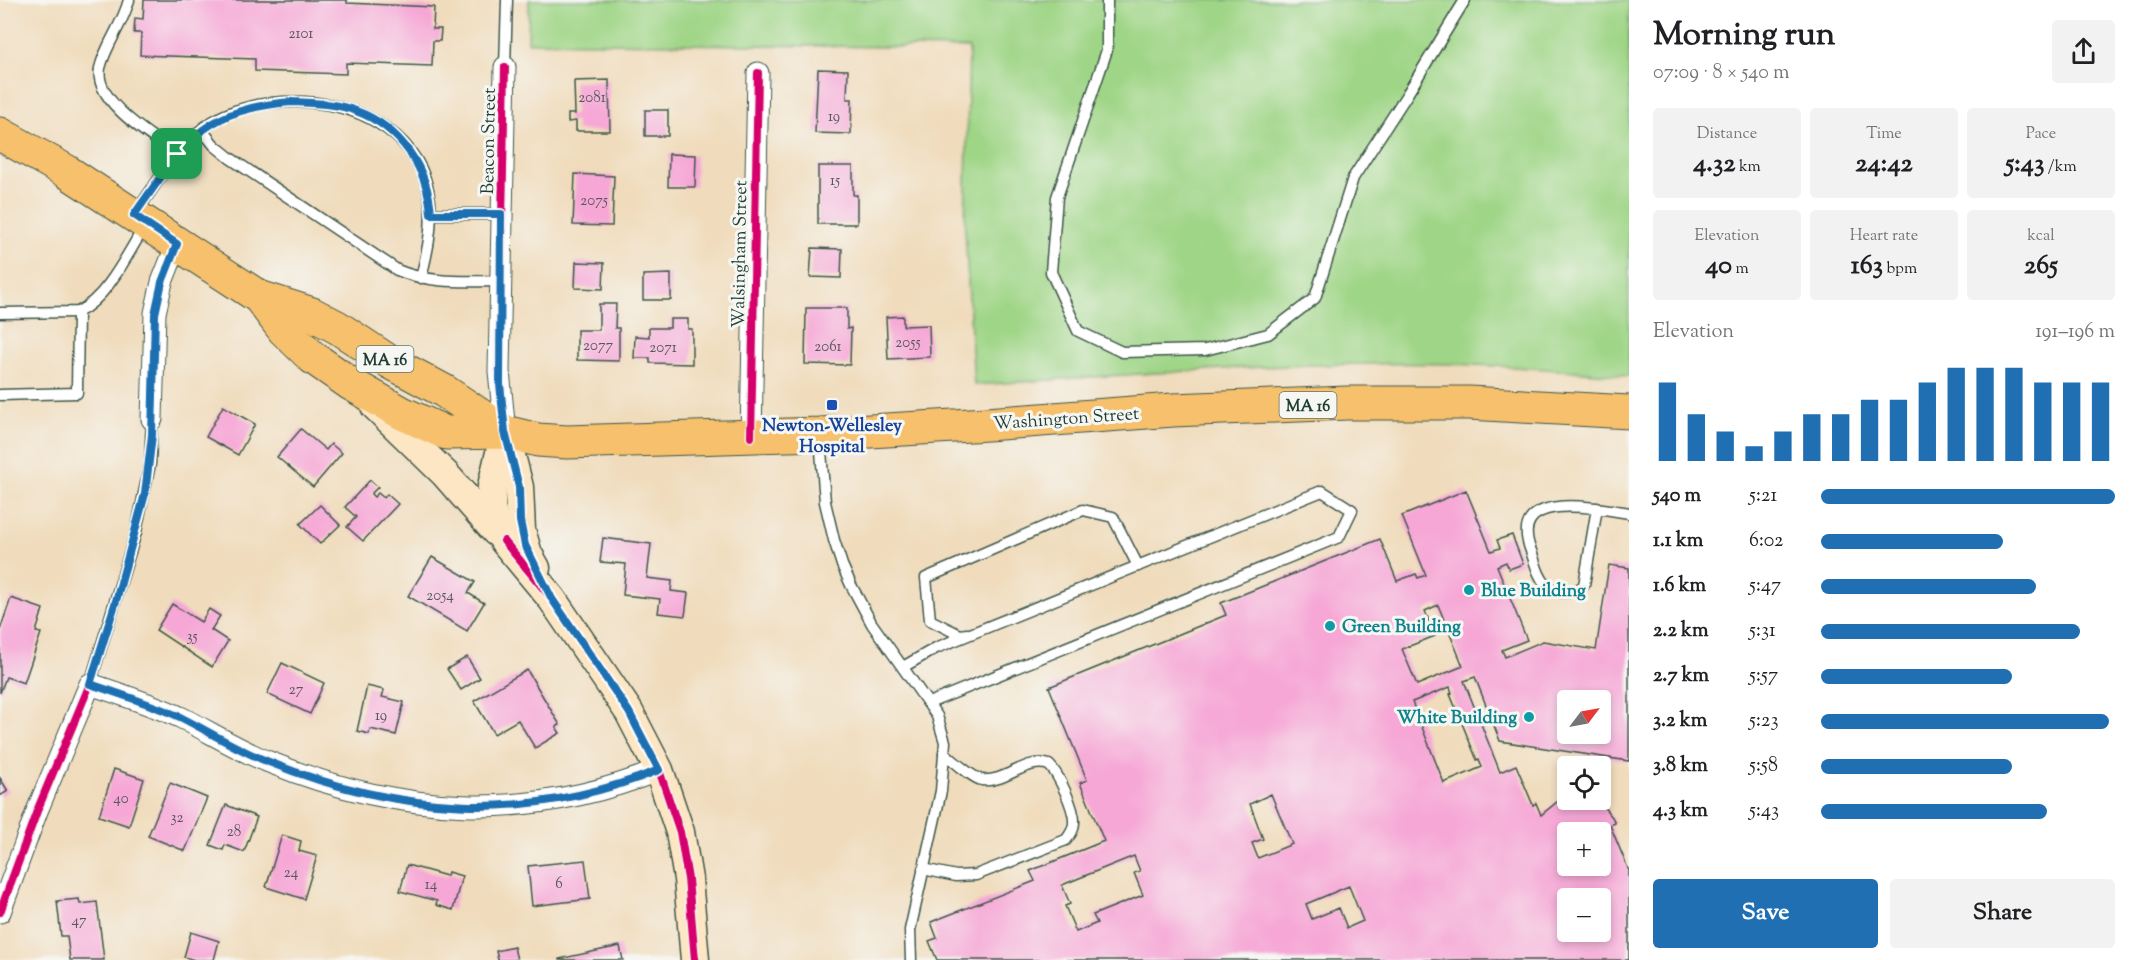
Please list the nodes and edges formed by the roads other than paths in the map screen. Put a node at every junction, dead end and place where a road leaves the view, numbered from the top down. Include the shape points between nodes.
1 (129, 0) edge
2 (507, 0) edge
3 (1107, 0) edge
4 (1465, 0) edge
5 (505, 67) joint
6 (758, 73) dead end
7 (202, 130) junction
8 (0, 134) edge
9 (177, 154) junction
10 (431, 214) junction
11 (501, 214) junction
12 (141, 219) junction
13 (177, 244) junction
14 (421, 278) junction
15 (500, 281) junction
16 (259, 297) junction
17 (78, 312) junction
18 (0, 313) edge
19 (351, 384) junction
20 (0, 395) edge
21 (1629, 412) edge
22 (152, 419) joint
23 (505, 432) junction
24 (820, 434) junction
25 (751, 437) junction
26 (1597, 508) junction
27 (1629, 513) edge
28 (504, 542) junction
29 (1138, 566) junction
30 (552, 599) junction
31 (970, 634) junction
32 (903, 667) junction
33 (90, 684) junction
34 (929, 703) junction
35 (944, 753) junction
36 (659, 770) junction
37 (923, 869) junction
38 (0, 912) edge
39 (695, 960) edge
40 (911, 960) edge

1 - 9 lane via 100,69 102,85 118,109
2 - 5 lane
3 - 4 lane via 1107,50 1057,197 1051,272 1078,331 1122,352 1205,350 1268,334 1315,298 1353,178
5 - 11 street, Beacon Street
6 - 25 street, Walsingham Street
7 - 9 lane
7 - 10 lane via 239,110 272,103 317,103 356,111 381,124 413,156 426,184
7 - 14 lane via 230,158 397,270
8 - 12 main road, Washington Street / MA 16
9 - 12 lane
10 - 11 lane
10 - 14 lane via 429,247
11 - 15 street, Beacon Street
12 - 13 main road, Washington Street / MA 16
12 - 17 lane via 102,293
13 - 16 main road, Washington Street / MA 16
13 - 22 street via 155,314
14 - 15 lane
15 - 23 street, Beacon Street via 499,371
16 - 19 main road, Washington Street / MA 16 via 307,353
16 - 23 main road, Washington Street / MA 16 via 299,309 337,327
17 - 18 lane
17 - 20 lane via 77,393
19 - 23 main road, Washington Street / MA 16 via 446,433
19 - 28 main road via 429,457
21 - 24 main road, Washington Street / MA 16 via 1469,403 1347,403 1173,410
22 - 33 lane via 150,464 141,513
23 - 25 main road, Washington Street / MA 16 via 555,442
23 - 28 main road, Beacon Street via 490,506
23 - 30 main road, Beacon Street via 519,487 525,545
24 - 25 main road, Washington Street / MA 16
24 - 32 lane via 825,502 842,565 872,624
26 - 26 lane via 1584,585 1574,591 1553,590 1543,580 1529,547 1529,520 1541,512 1571,505
26 - 27 lane
28 - 30 main road, Beacon Street
29 - 31 lane
29 - 31 lane via 1113,517 1083,510 926,578 930,620 960,635
29 - 34 lane via 1322,491 1352,510 1339,537
30 - 36 main road, Beacon Street via 629,712
31 - 32 lane
32 - 34 lane
33 - 36 street via 164,710 269,762 344,788 409,802 472,806 564,800 625,784
33 - 38 street
34 - 35 lane via 942,729
35 - 37 lane via 941,791
35 - 37 lane via 982,780 1037,763 1049,765 1074,816 1074,829 1059,843 986,873 956,876
36 - 39 main road, Beacon Street via 680,832
37 - 40 lane via 910,930

